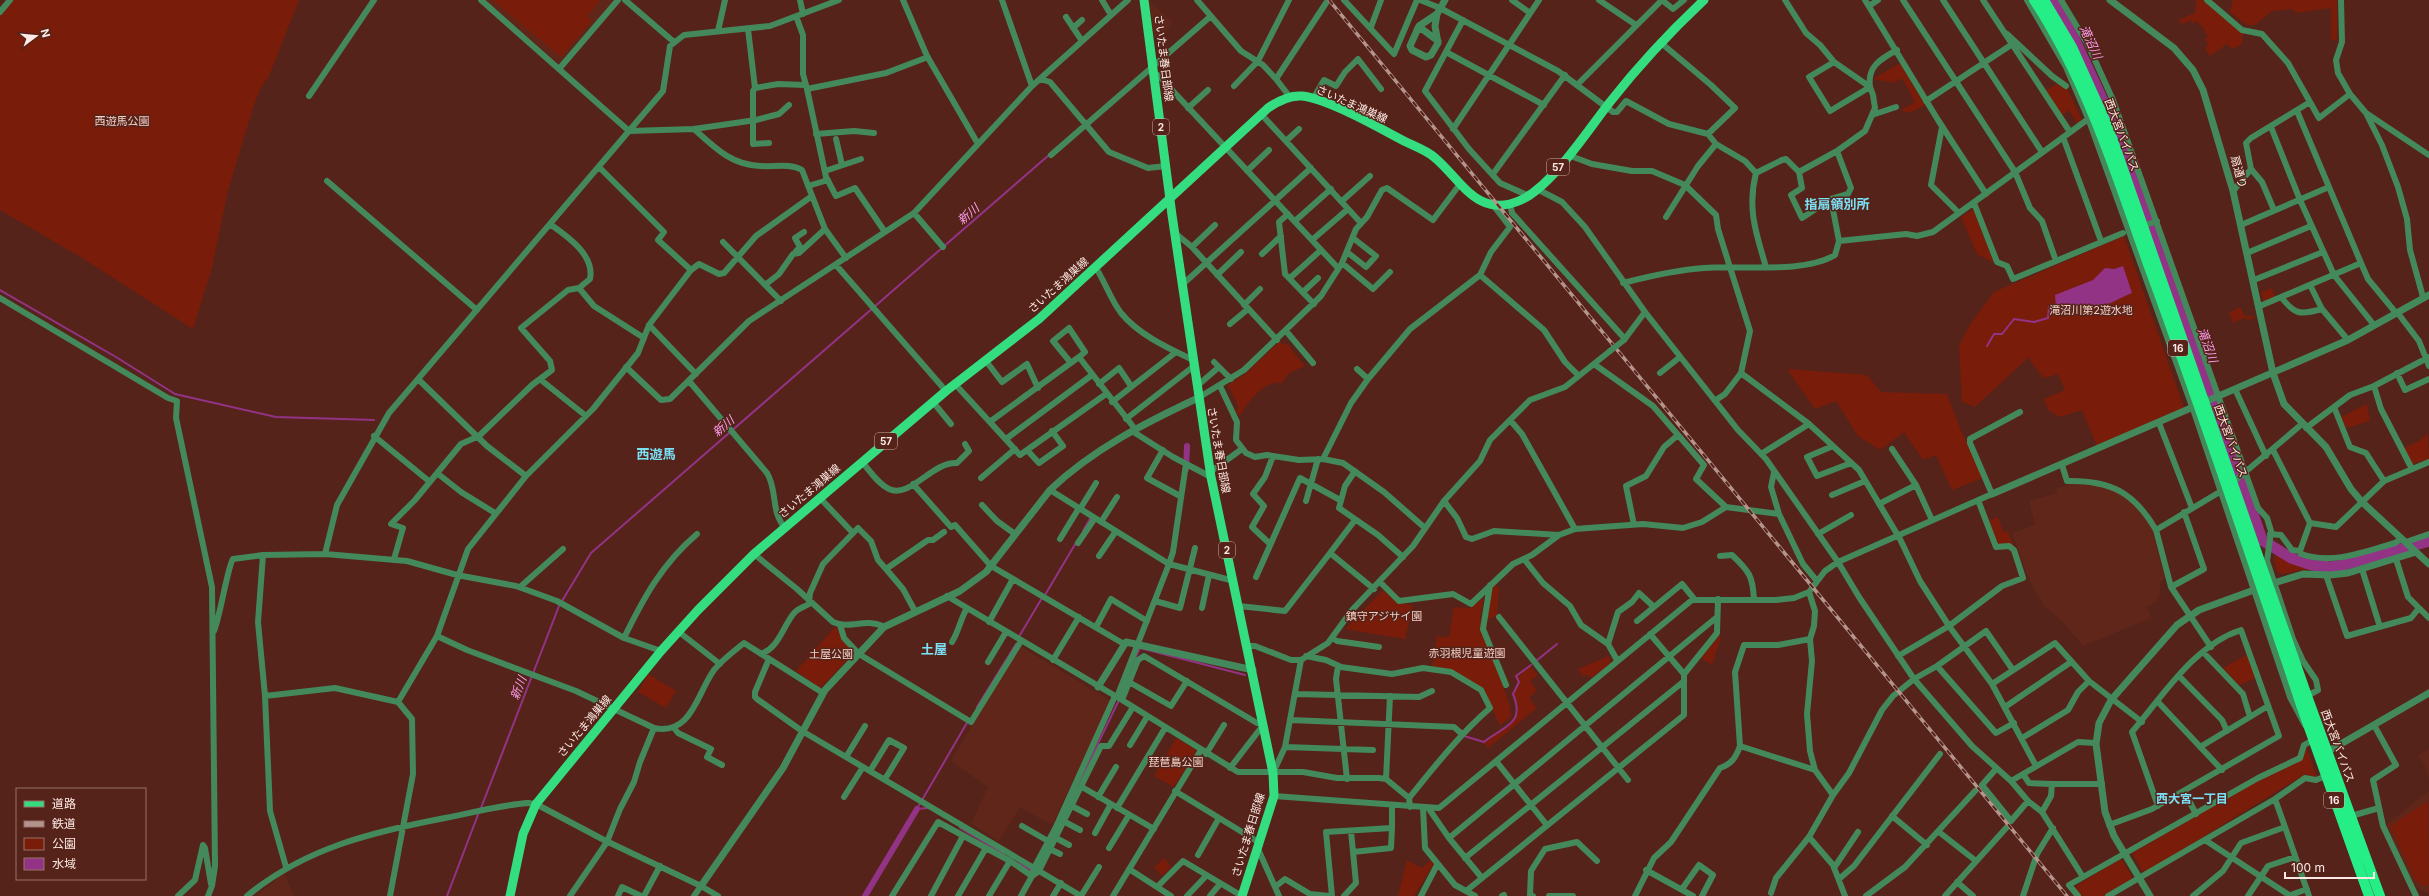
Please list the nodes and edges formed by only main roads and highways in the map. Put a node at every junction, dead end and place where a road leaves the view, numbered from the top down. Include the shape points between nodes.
1 (1144, 0) edge
2 (1704, 0) edge
3 (2034, 0) edge
4 (2044, 0) edge
5 (1170, 198) junction
6 (2304, 700) junction
7 (510, 896) edge
8 (1242, 896) edge
9 (2369, 896) edge
10 (2380, 896) edge

1 - 5 main road, さいたま春日部線 / 2
2 - 5 main road, さいたま鴻巣線 / 57 via 1660,42 1537,189 1529,196 1510,204 1493,205 1477,199 1434,156 1356,117 1301,96 1274,104 1261,114
3 - 6 highway, 西大宮バイパス / 16, bridge via 2071,64 2100,131
4 - 6 highway, 西大宮バイパス / 16, bridge via 2072,47 2109,129
5 - 7 main road, さいたま鴻巣線 / 57 via 1039,319 946,391 754,554 678,632 536,804 523,834
5 - 8 main road, さいたま春日部線 / 2 via 1210,475 1273,773 1274,796
6 - 9 highway, 西大宮バイパス / 16 via 2309,729
6 - 10 highway, 西大宮バイパス / 16 via 2327,752

